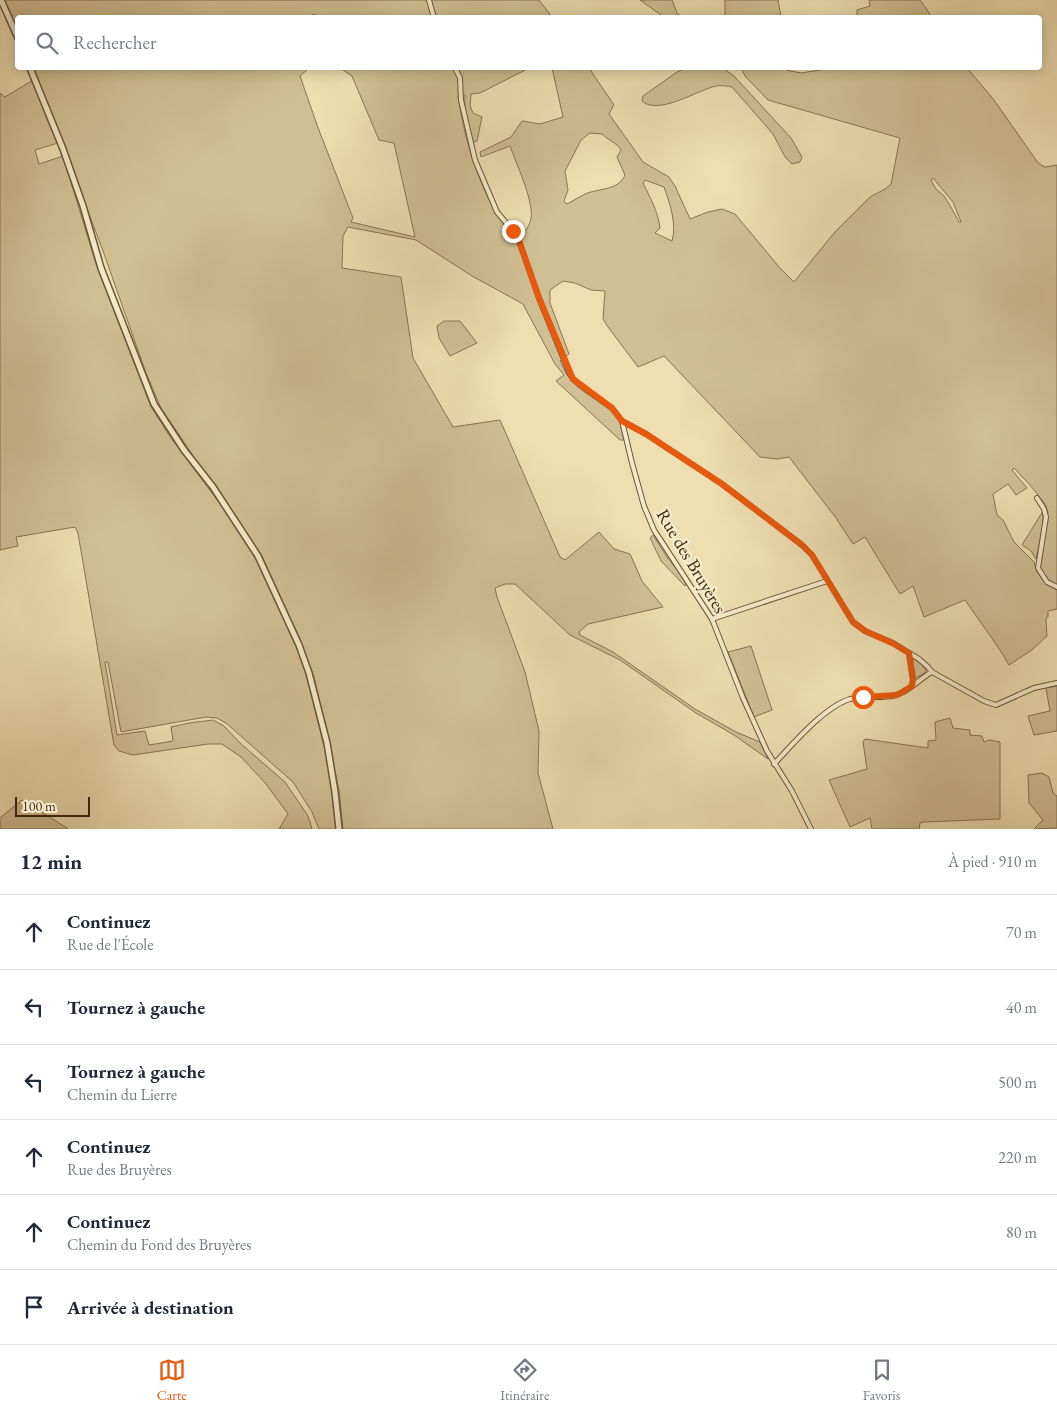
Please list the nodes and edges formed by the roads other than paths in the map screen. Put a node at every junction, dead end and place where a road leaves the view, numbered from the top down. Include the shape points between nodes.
1 (1, 0) edge
2 (429, 0) edge
3 (433, 15) edge
4 (15, 31) edge
5 (31, 70) edge
6 (456, 70) edge
7 (622, 421) junction
8 (1037, 498) dead end
9 (827, 581) junction
10 (1057, 587) edge
11 (712, 619) junction
12 (909, 653) junction
13 (932, 672) junction
14 (1057, 682) edge
15 (912, 686) junction
16 (774, 764) junction
17 (339, 829) edge
18 (811, 829) edge

1 - 4 street
2 - 3 street
5 - 17 street via 63,149 101,268 154,404 258,556 299,646 327,744
6 - 7 street, Rue des Bruyères via 475,160 497,212 519,241 573,379 612,408
7 - 9 street via 722,484 802,545 812,555
7 - 11 street, Rue des Bruyères via 644,506 654,530
8 - 10 street via 1046,517 1038,568 1047,582
9 - 11 street
9 - 12 street via 853,622
11 - 16 street, Rue des Bruyères via 743,698
12 - 13 street
12 - 15 street
13 - 14 street via 996,705 1034,688
13 - 15 street
15 - 16 street via 897,695 848,700 802,734
16 - 18 street, Rue des Bruyères

